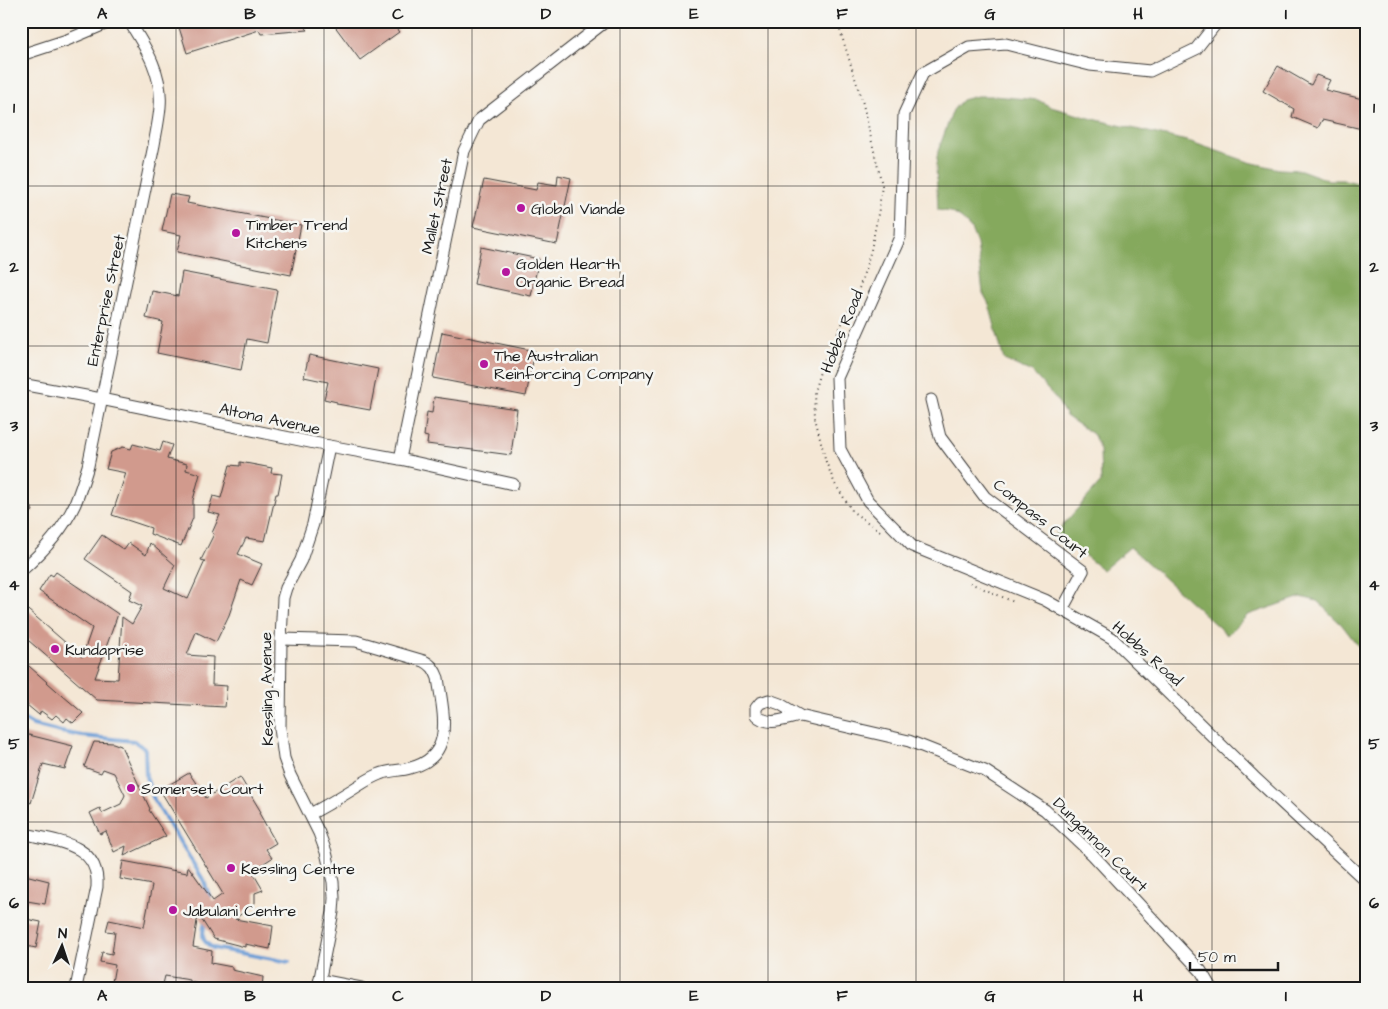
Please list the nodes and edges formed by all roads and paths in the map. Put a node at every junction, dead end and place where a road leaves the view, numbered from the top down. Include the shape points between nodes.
1 (112, 21) edge
2 (129, 21) edge
3 (606, 21) edge
4 (837, 21) edge
5 (1218, 21) edge
6 (21, 55) edge
7 (21, 384) edge
8 (102, 399) junction
9 (931, 400) dead end
10 (329, 446) junction
11 (400, 460) junction
12 (513, 484) dead end
13 (885, 534) dead end
14 (21, 571) edge
15 (964, 580) dead end
16 (1014, 602) dead end
17 (1062, 610) junction
18 (281, 639) junction
19 (800, 716) dead end
20 (310, 814) junction
21 (21, 833) edge
22 (1367, 882) edge
23 (319, 984) edge
24 (76, 988) edge
25 (361, 988) edge
26 (1211, 988) edge

1 - 6 street
2 - 8 street, Enterprise Street via 154,65 160,106
3 - 11 street, Mallet Street via 478,120 464,151
4 - 13 path via 862,100 882,185 880,209 860,286 816,384 815,418 835,484 853,512
5 - 17 street, Hobbs Road via 1196,48 1150,71 1090,65 1006,44 970,47 923,73 904,114 900,237 837,378 840,449 868,500 912,546 1045,600
7 - 8 street, Altona Avenue
8 - 10 street, Altona Avenue
8 - 14 street, Enterprise Street via 88,466 75,504 50,542
9 - 17 street, Compass Court via 940,437 985,497 1082,571
10 - 11 street, Altona Avenue
10 - 18 street, Kessling Avenue via 306,545 283,598
11 - 12 street, Altona Avenue
15 - 16 path
17 - 22 street, Hobbs Road via 1112,638
18 - 20 street, Kessling Avenue via 281,741 290,775
18 - 20 street via 356,641 424,661 436,671 438,678 444,728 436,754 410,768 372,777
19 - 26 street, Dungannon Court via 909,740 985,772 1045,810 1093,855 1201,971
20 - 23 street, Kessling Avenue via 334,882 333,912
21 - 24 street via 70,845 90,858 95,868 97,887
23 - 25 street

